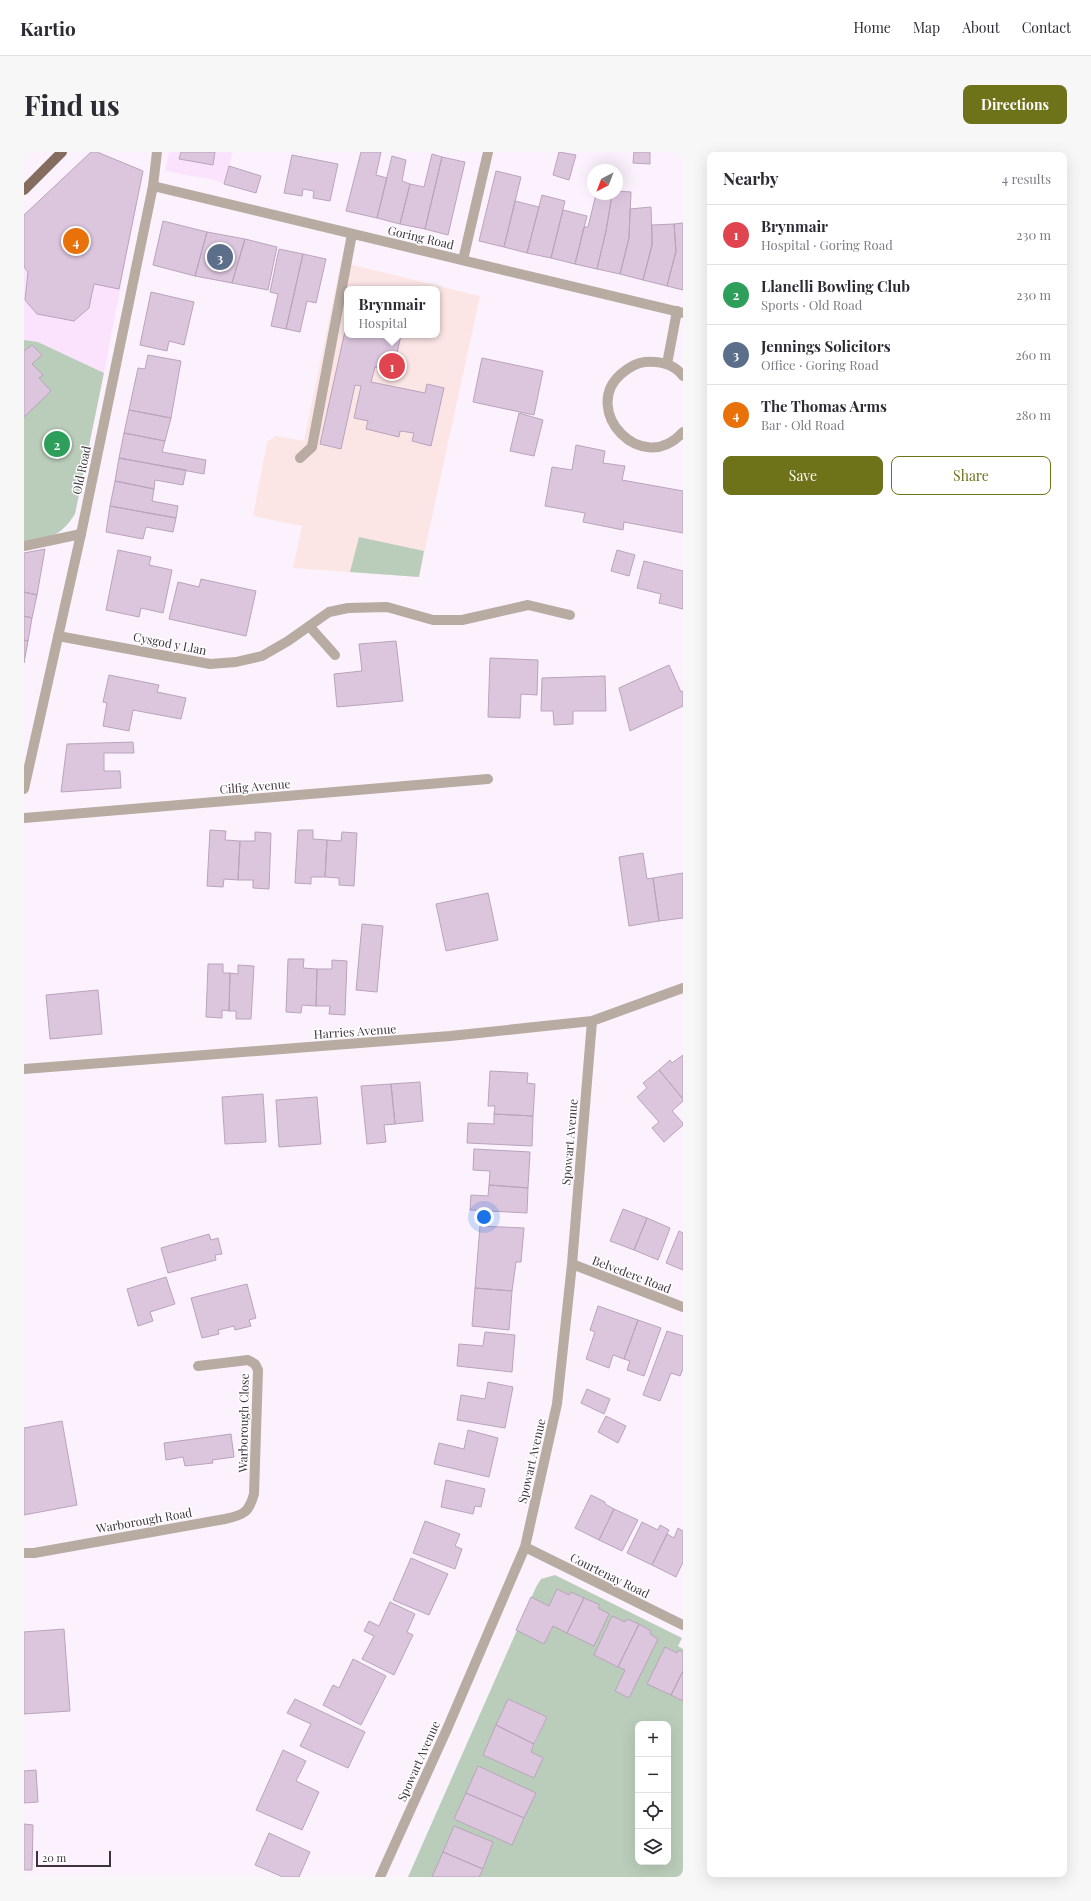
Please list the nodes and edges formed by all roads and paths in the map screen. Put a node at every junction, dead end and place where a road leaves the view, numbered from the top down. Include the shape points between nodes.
1 (62, 152) edge
2 (488, 152) edge
3 (155, 153) edge
4 (154, 186) junction
5 (24, 190) edge
6 (352, 234) junction
7 (463, 260) junction
8 (680, 312) edge
9 (667, 364) junction
10 (683, 376) edge
11 (683, 432) edge
12 (300, 458) dead end
13 (81, 534) junction
14 (24, 546) edge
15 (570, 615) dead end
16 (310, 627) junction
17 (58, 636) junction
18 (335, 655) dead end
19 (488, 779) dead end
20 (24, 789) edge
21 (24, 818) edge
22 (683, 988) edge
23 (592, 1021) junction
24 (24, 1069) edge
25 (572, 1264) junction
26 (683, 1307) edge
27 (198, 1366) dead end
28 (254, 1494) joint
29 (525, 1547) junction
30 (24, 1553) edge
31 (683, 1625) edge
32 (380, 1877) edge

1 - 5 main road
2 - 7 street
3 - 4 street, Old Road
4 - 6 street, Goring Road
4 - 13 street, Old Road
6 - 7 street, Goring Road
6 - 12 street via 312,447
7 - 8 street, Goring Road
8 - 9 street
9 - 10 street
9 - 11 street via 654,361 640,362 628,367 611,388 608,401 609,415 614,427 635,444 650,447 665,445
13 - 14 street
13 - 17 street, Old Road
15 - 16 street, Cysgod y Llan via 528,605 462,620 433,620 386,607 348,608 329,612
16 - 17 street, Cysgod y Llan via 262,656 210,664
16 - 18 street
17 - 20 street, Old Road
19 - 21 street, Cilfig Avenue
22 - 23 street, Harries Avenue
23 - 24 street, Harries Avenue via 450,1036
23 - 25 street, Spowart Avenue
25 - 26 street, Belvedere Road
25 - 29 street, Spowart Avenue via 558,1404
27 - 28 street, Warborough Close via 248,1360 255,1364 258,1370
28 - 30 street, Warborough Road via 250,1508 239,1516
29 - 31 street, Courtenay Road
29 - 32 street, Spowart Avenue via 447,1730

